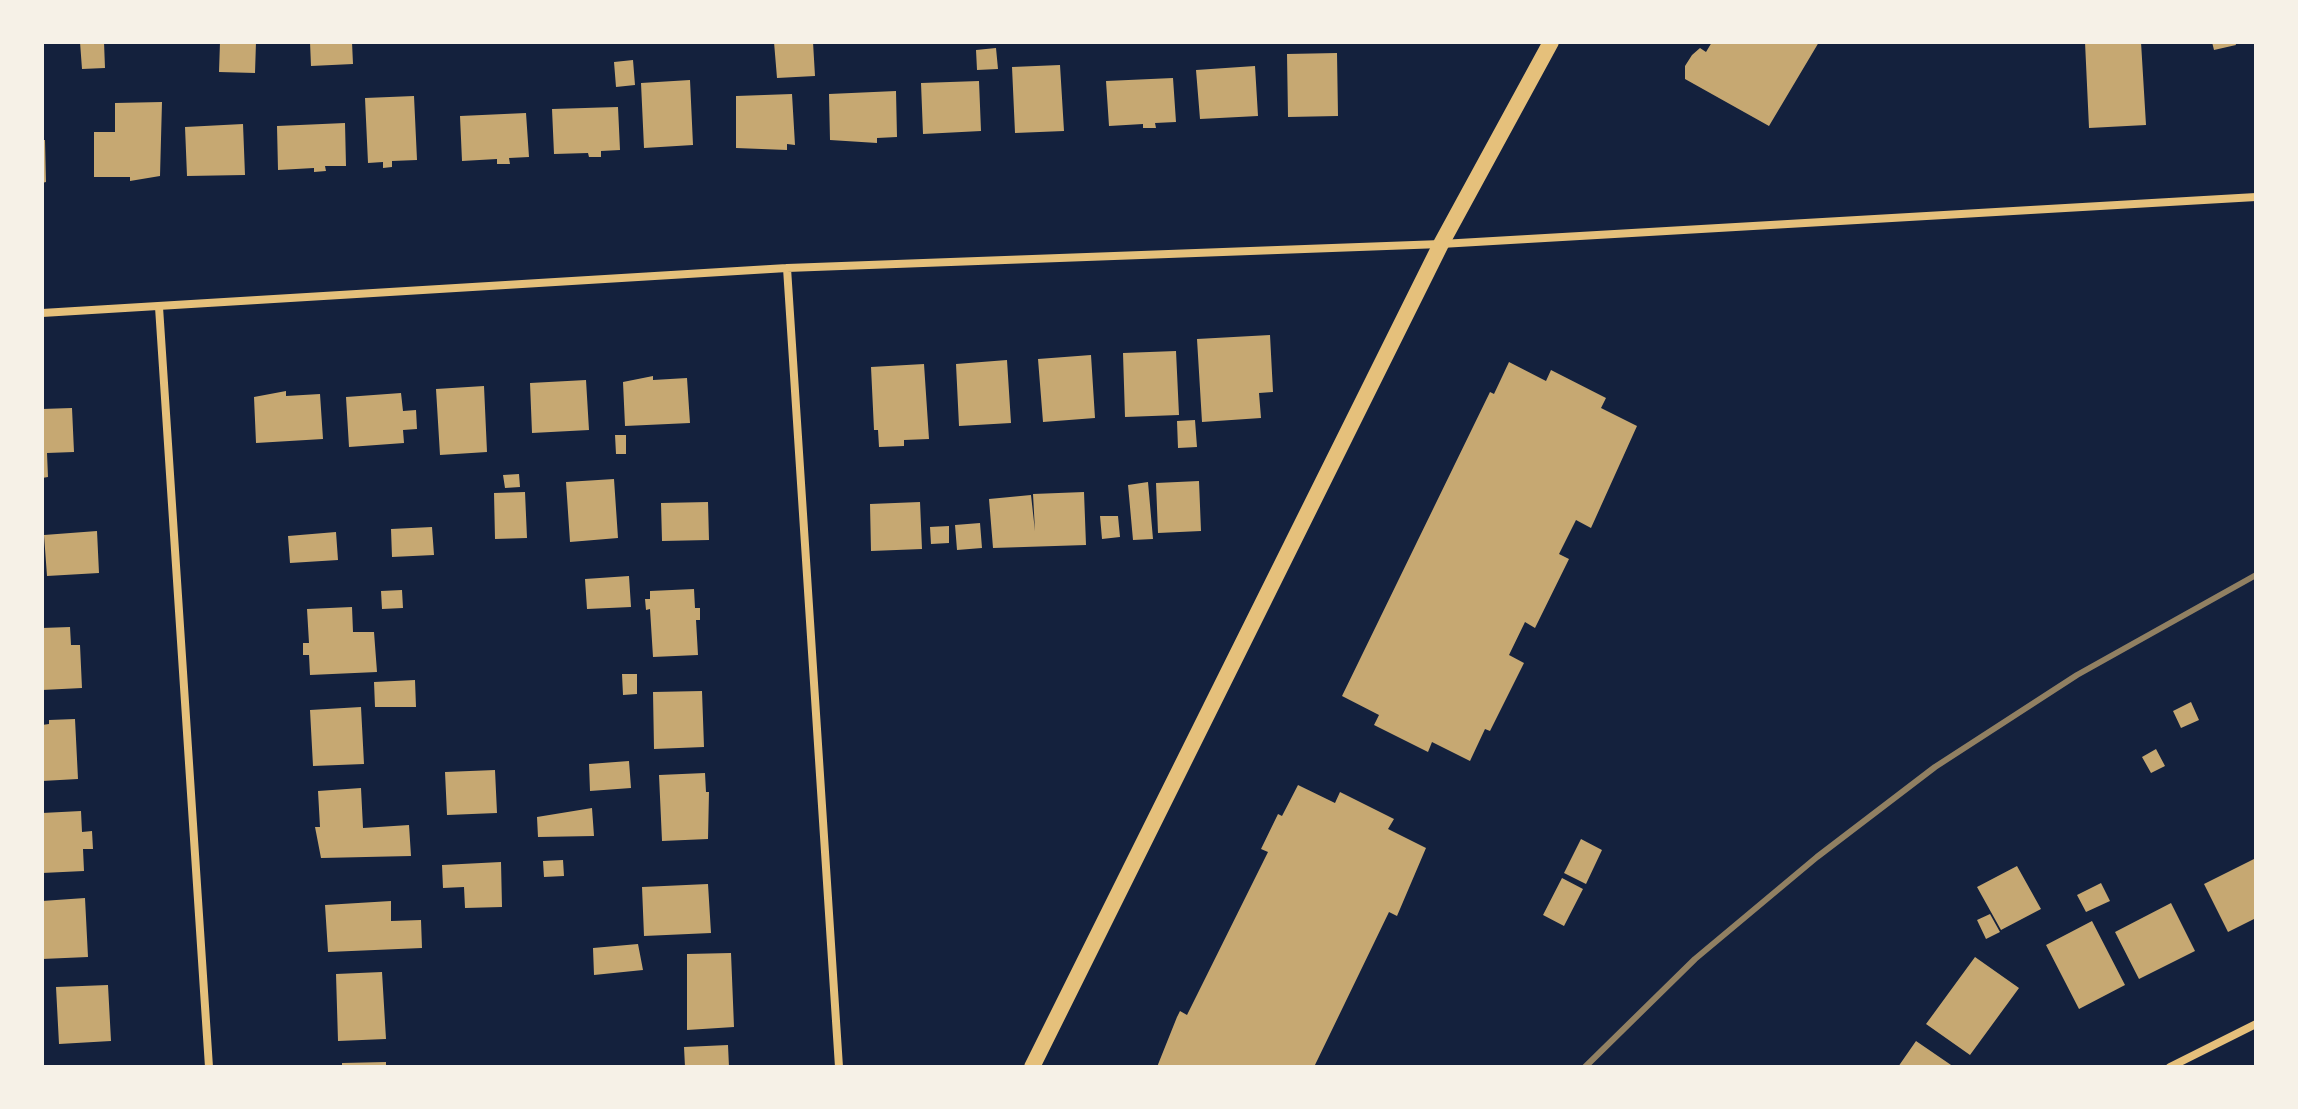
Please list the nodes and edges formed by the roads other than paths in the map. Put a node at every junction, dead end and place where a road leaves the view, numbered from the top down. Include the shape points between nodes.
1 (1551, 42) edge
2 (2256, 197) edge
3 (1441, 244) junction
4 (787, 268) junction
5 (159, 307) junction
6 (42, 313) edge
7 (2256, 1024) edge
8 (209, 1067) edge
9 (839, 1067) edge
10 (1032, 1067) edge
11 (2170, 1067) edge

1 - 3 main road
2 - 3 street
3 - 4 street
3 - 10 main road
4 - 5 street
4 - 9 street
5 - 6 street
5 - 8 street
7 - 11 street

